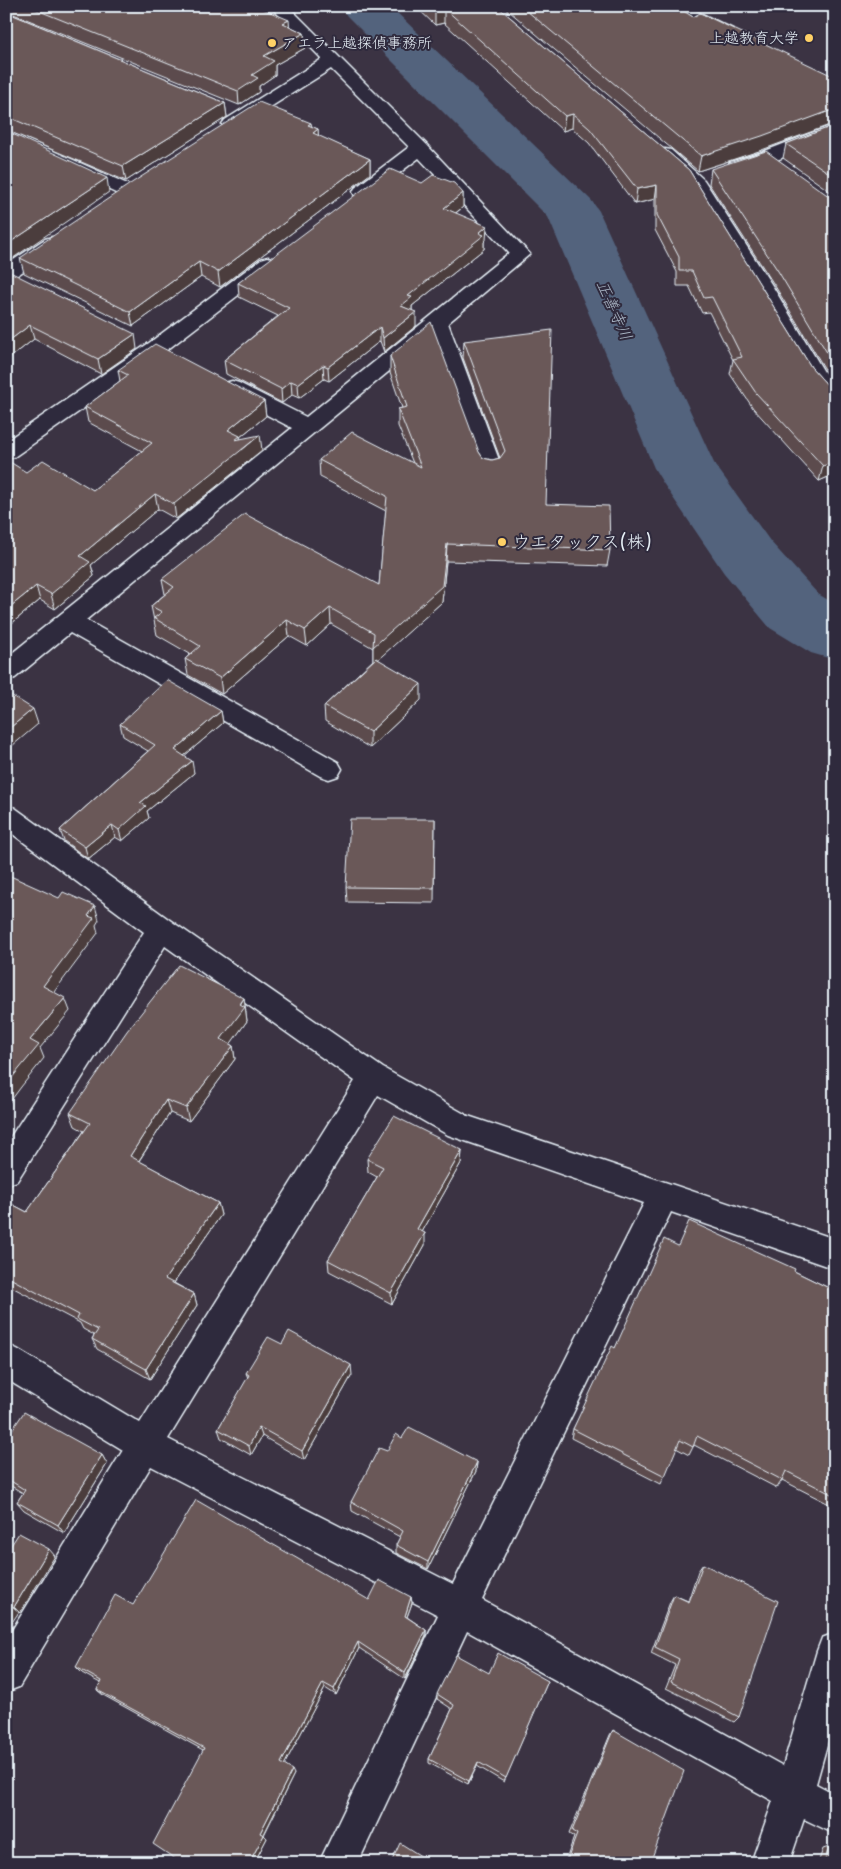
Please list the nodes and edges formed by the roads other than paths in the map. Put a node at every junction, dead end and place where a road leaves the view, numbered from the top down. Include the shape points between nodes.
1 (278, 6) edge
2 (672, 6) edge
3 (740, 39) edge
4 (332, 61) junction
5 (226, 108) dead end
6 (244, 116) junction
7 (835, 129) edge
8 (219, 132) edge
9 (6, 136) edge
10 (650, 141) edge
11 (420, 148) junction
12 (766, 157) junction
13 (781, 168) edge
14 (710, 175) junction
15 (144, 180) edge
16 (127, 191) junction
17 (350, 201) edge
18 (111, 202) edge
19 (71, 230) edge
20 (280, 254) edge
21 (11, 276) edge
22 (437, 320) junction
23 (218, 380) edge
24 (835, 397) edge
25 (306, 426) junction
26 (6, 452) edge
27 (491, 468) edge
28 (69, 621) junction
29 (6, 672) edge
30 (329, 768) dead end
31 (6, 815) edge
32 (160, 929) junction
33 (373, 1077) junction
34 (6, 1171) edge
35 (663, 1196) junction
36 (835, 1254) edge
37 (6, 1360) edge
38 (145, 1445) junction
39 (460, 1608) junction
40 (835, 1650) edge
41 (6, 1674) edge
42 (794, 1794) junction
43 (835, 1815) edge
44 (338, 1863) edge
45 (770, 1863) edge

1 - 4 street
2 - 3 street
4 - 6 street
4 - 11 street
5 - 6 street
6 - 8 street
7 - 12 street
9 - 16 street
10 - 14 street
11 - 17 street
11 - 22 street via 520,254
12 - 13 street
12 - 14 street
14 - 24 street via 763,286 816,376
15 - 16 street
16 - 18 street
19 - 21 street
20 - 26 street via 156,348
22 - 25 street
22 - 27 street
23 - 25 street
25 - 28 street
28 - 29 street
28 - 30 street
31 - 32 street
32 - 33 street
32 - 34 street
33 - 35 street via 459,1126
33 - 38 street
35 - 36 street
35 - 39 street
37 - 38 street
38 - 39 street
38 - 41 street
39 - 42 street
39 - 44 street
40 - 42 street
42 - 43 street
42 - 45 street

